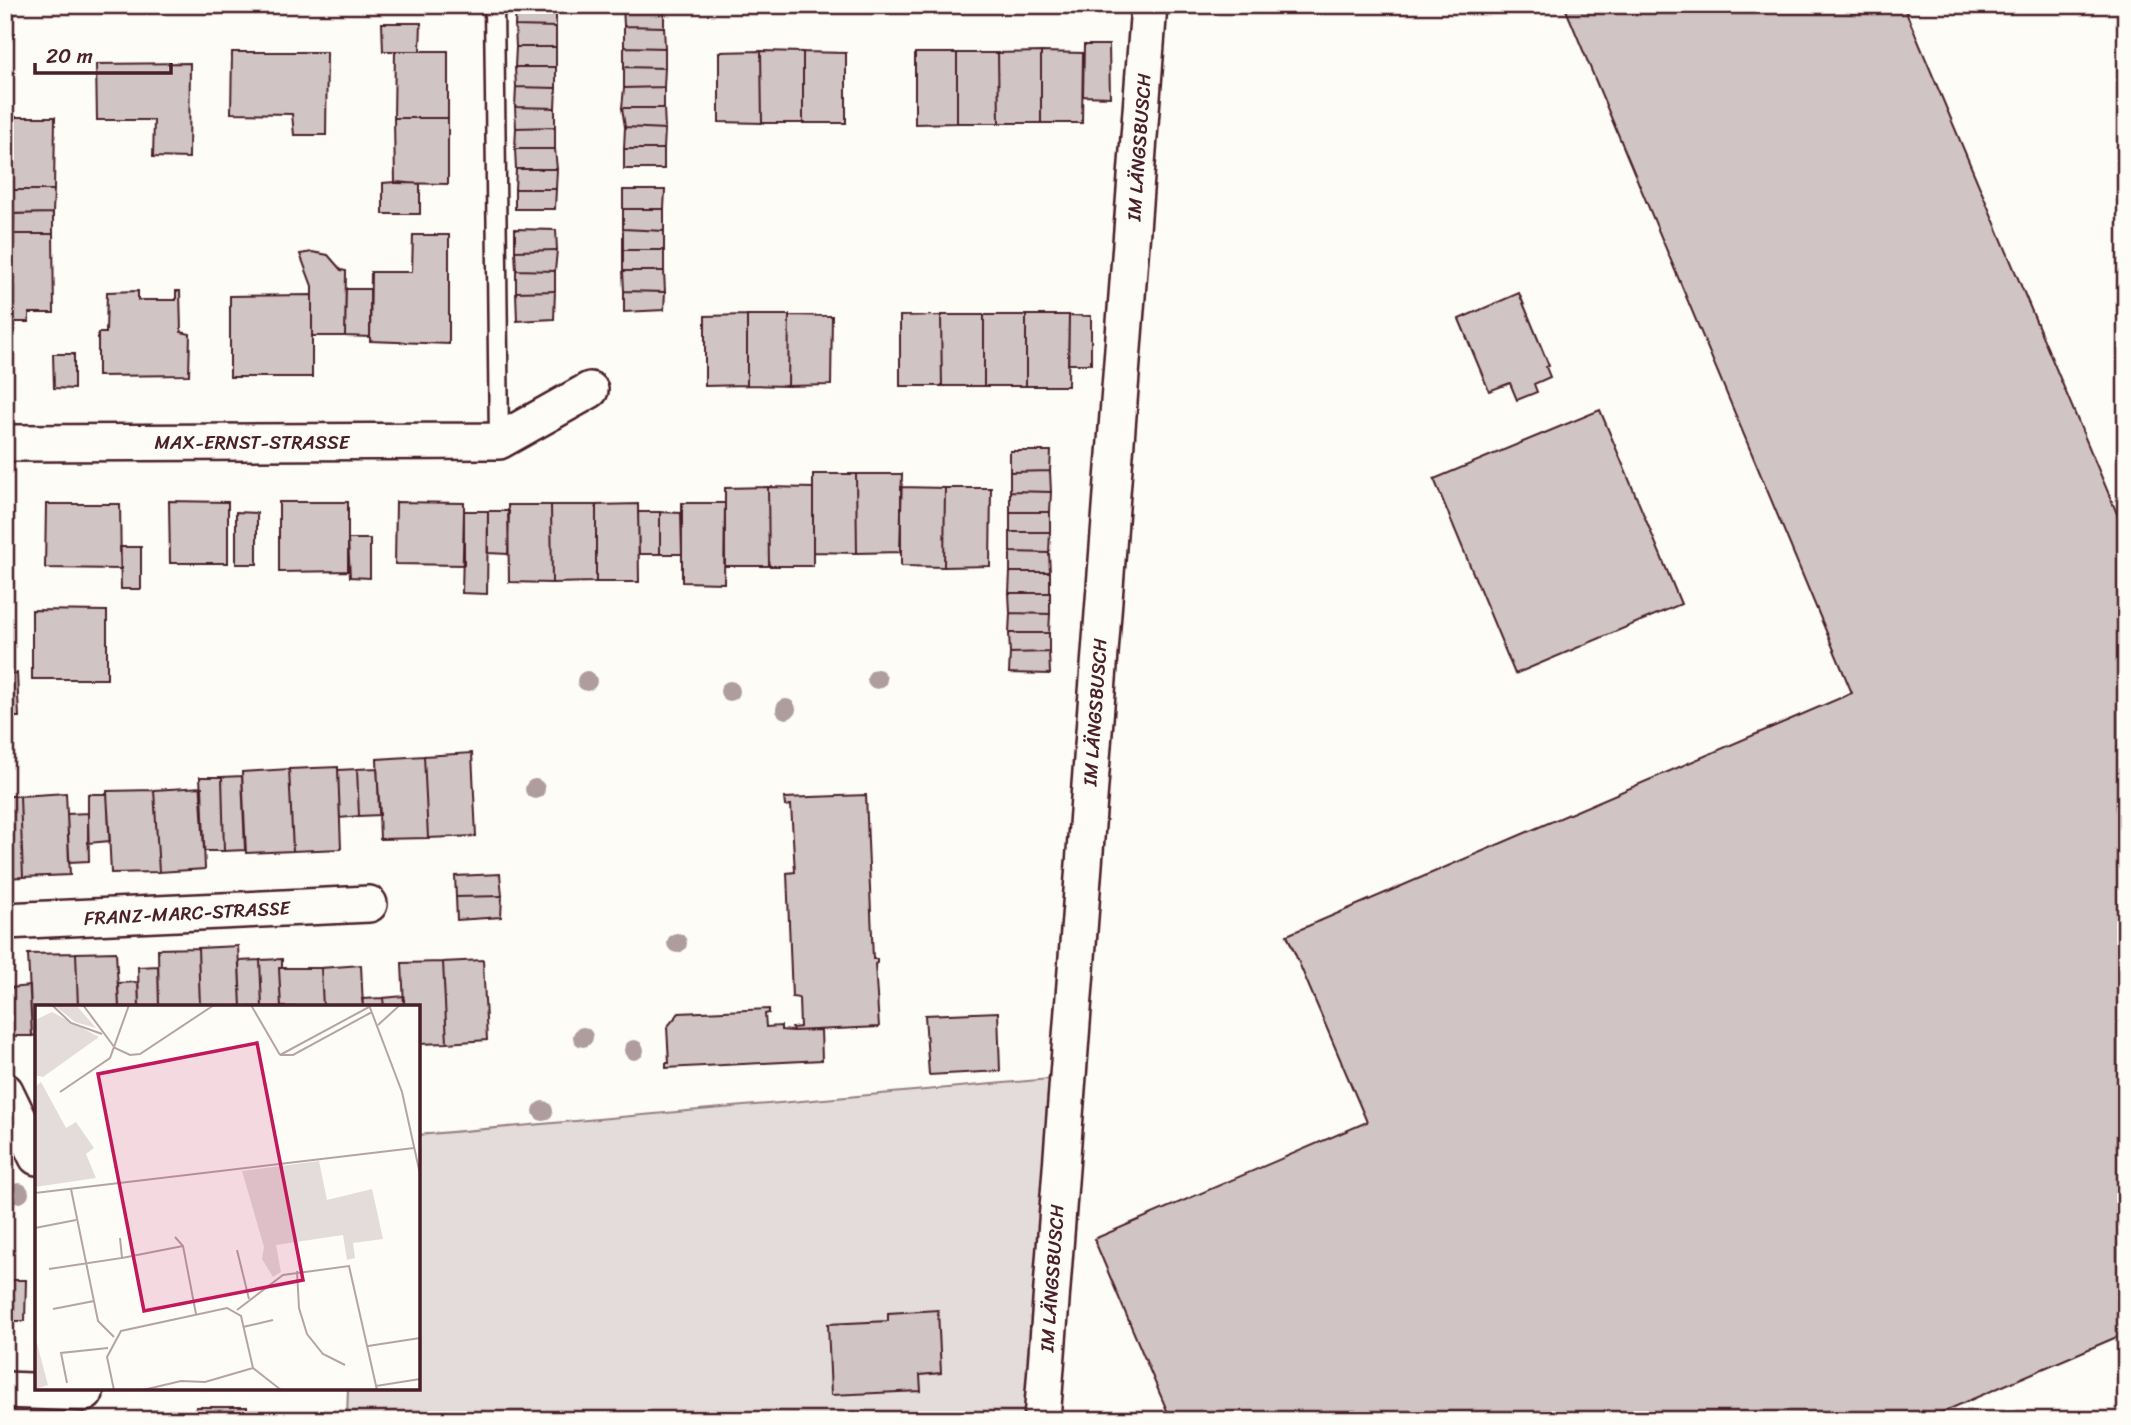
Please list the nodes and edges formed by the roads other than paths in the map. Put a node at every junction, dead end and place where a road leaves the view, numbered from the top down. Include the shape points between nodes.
1 (494, 5) edge
2 (1149, 5) edge
3 (590, 390) dead end
4 (499, 441) junction
5 (5, 443) edge
6 (369, 904) dead end
7 (5, 920) edge
8 (5, 1091) edge
9 (35, 1153) edge
10 (5, 1390) edge
11 (85, 1400) edge
12 (1042, 1420) edge

1 - 4 lane
2 - 12 street, IM LÄNGSBUSCH
3 - 4 street, MAX-ERNST-STRASSE
4 - 5 street, MAX-ERNST-STRASSE
6 - 7 street, FRANZ-MARC-STRASSE
8 - 9 street
10 - 11 street

